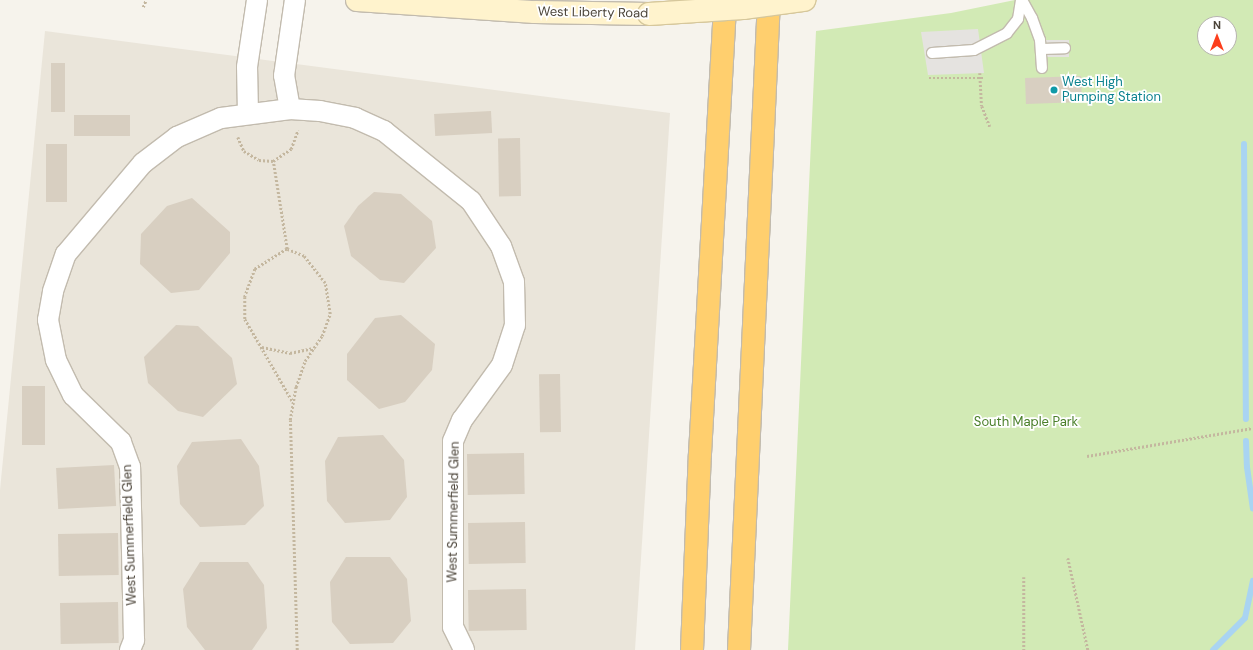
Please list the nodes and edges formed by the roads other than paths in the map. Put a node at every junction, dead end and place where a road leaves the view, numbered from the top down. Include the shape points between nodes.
1 (257, 0) edge
2 (295, 0) edge
3 (357, 0) edge
4 (725, 0) edge
5 (769, 0) edge
6 (804, 0) edge
7 (1022, 0) edge
8 (1065, 48) dead end
9 (1042, 49) junction
10 (932, 53) dead end
11 (1042, 68) dead end
12 (290, 109) junction
13 (248, 113) junction
14 (130, 650) edge
15 (464, 650) edge
16 (692, 650) edge
17 (739, 650) edge

1 - 13 street via 247,67
2 - 12 street via 284,76
3 - 6 main road, West Liberty Road, bridge via 535,12 648,14 743,8
4 - 16 highway via 700,446
5 - 17 highway
7 - 9 lane via 1032,18
7 - 10 lane via 1018,19 1007,33 974,50
8 - 9 lane
9 - 11 lane
12 - 13 street, West Summerfield Glen
12 - 15 street, West Summerfield Glen via 320,111 355,118 384,131 471,201 501,246 514,282 515,325 502,365 462,420 453,441 453,627
13 - 14 street, West Summerfield Glen via 221,118 177,137 143,163 66,254 53,291 48,320 56,360 73,395 121,442 130,467 134,640

